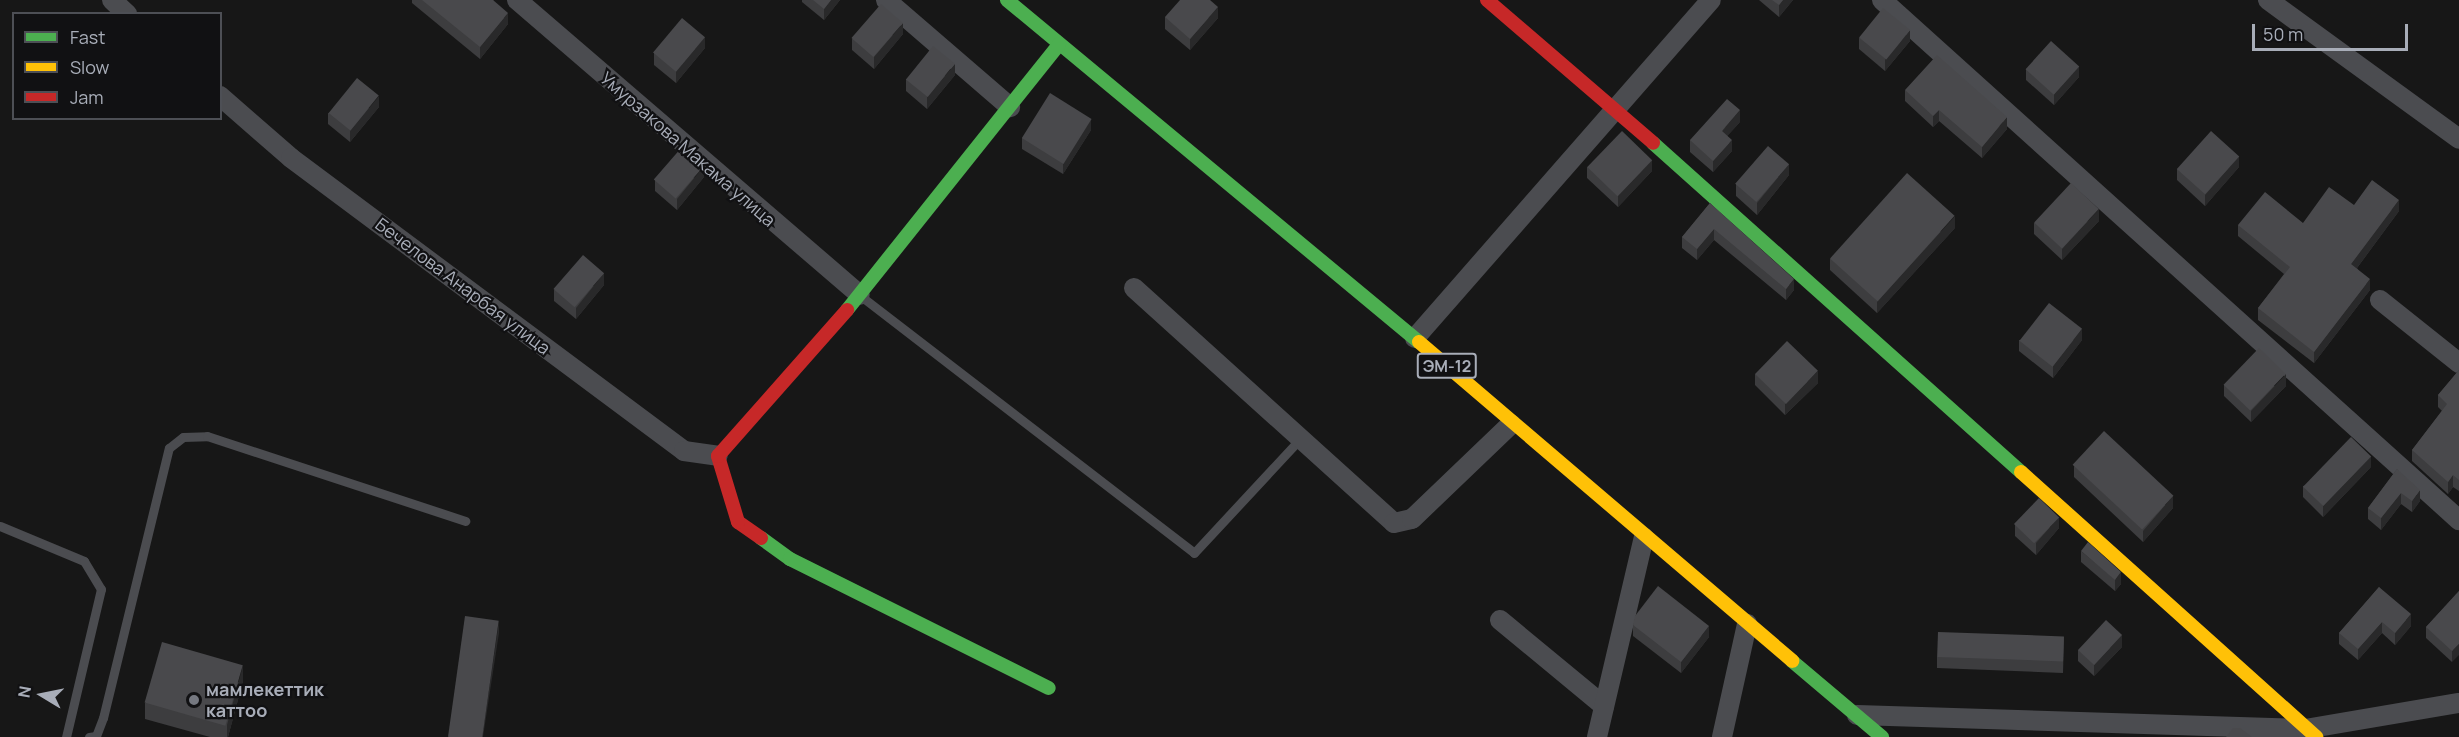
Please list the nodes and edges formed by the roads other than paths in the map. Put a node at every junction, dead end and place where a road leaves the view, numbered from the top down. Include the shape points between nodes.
1 (112, 0) edge
2 (517, 0) edge
3 (886, 0) edge
4 (1007, 0) edge
5 (1487, 0) edge
6 (1711, 0) edge
7 (1882, 0) edge
8 (2268, 0) edge
9 (125, 12) edge
10 (1059, 44) junction
11 (222, 98) edge
12 (1010, 107) junction
13 (1616, 109) junction
14 (2459, 139) edge
15 (1134, 288) dead end
16 (860, 295) junction
17 (2380, 300) dead end
18 (1415, 338) junction
19 (2459, 363) edge
20 (1511, 424) junction
21 (1302, 436) junction
22 (717, 456) junction
23 (2459, 520) edge
24 (465, 521) dead end
25 (0, 526) edge
26 (1644, 537) junction
27 (1500, 620) dead end
28 (1747, 624) junction
29 (1049, 688) dead end
30 (2459, 703) edge
31 (1604, 706) junction
32 (1857, 715) junction
33 (2311, 733) edge
34 (66, 737) edge
35 (89, 737) edge
36 (1597, 737) edge
37 (1722, 737) edge
38 (1882, 737) edge

1 - 9 street
2 - 16 street, Умурзакова Макама улица
3 - 12 street
4 - 10 main road, ЭМ-12
5 - 13 main road
6 - 13 street
7 - 23 street
8 - 14 street
10 - 12 main road
10 - 18 main road, ЭМ-12
11 - 22 street, Бечелова Анарбая улица via 291,158 684,451
12 - 16 main road
13 - 18 street
13 - 33 main road
15 - 21 street
16 - 21 lane via 1194,553
16 - 22 main road
17 - 19 street
18 - 20 main road, ЭМ-12
20 - 21 street via 1412,519 1394,523
20 - 26 main road, ЭМ-12
22 - 29 main road via 738,522 790,559
24 - 35 lane via 207,436 183,437 169,448 104,718 96,736
25 - 34 lane via 84,561 100,589
26 - 28 main road, ЭМ-12
26 - 31 street
27 - 31 street
28 - 32 main road, ЭМ-12
28 - 37 street
30 - 33 street
31 - 36 street
32 - 33 street
32 - 38 main road, ЭМ-12

